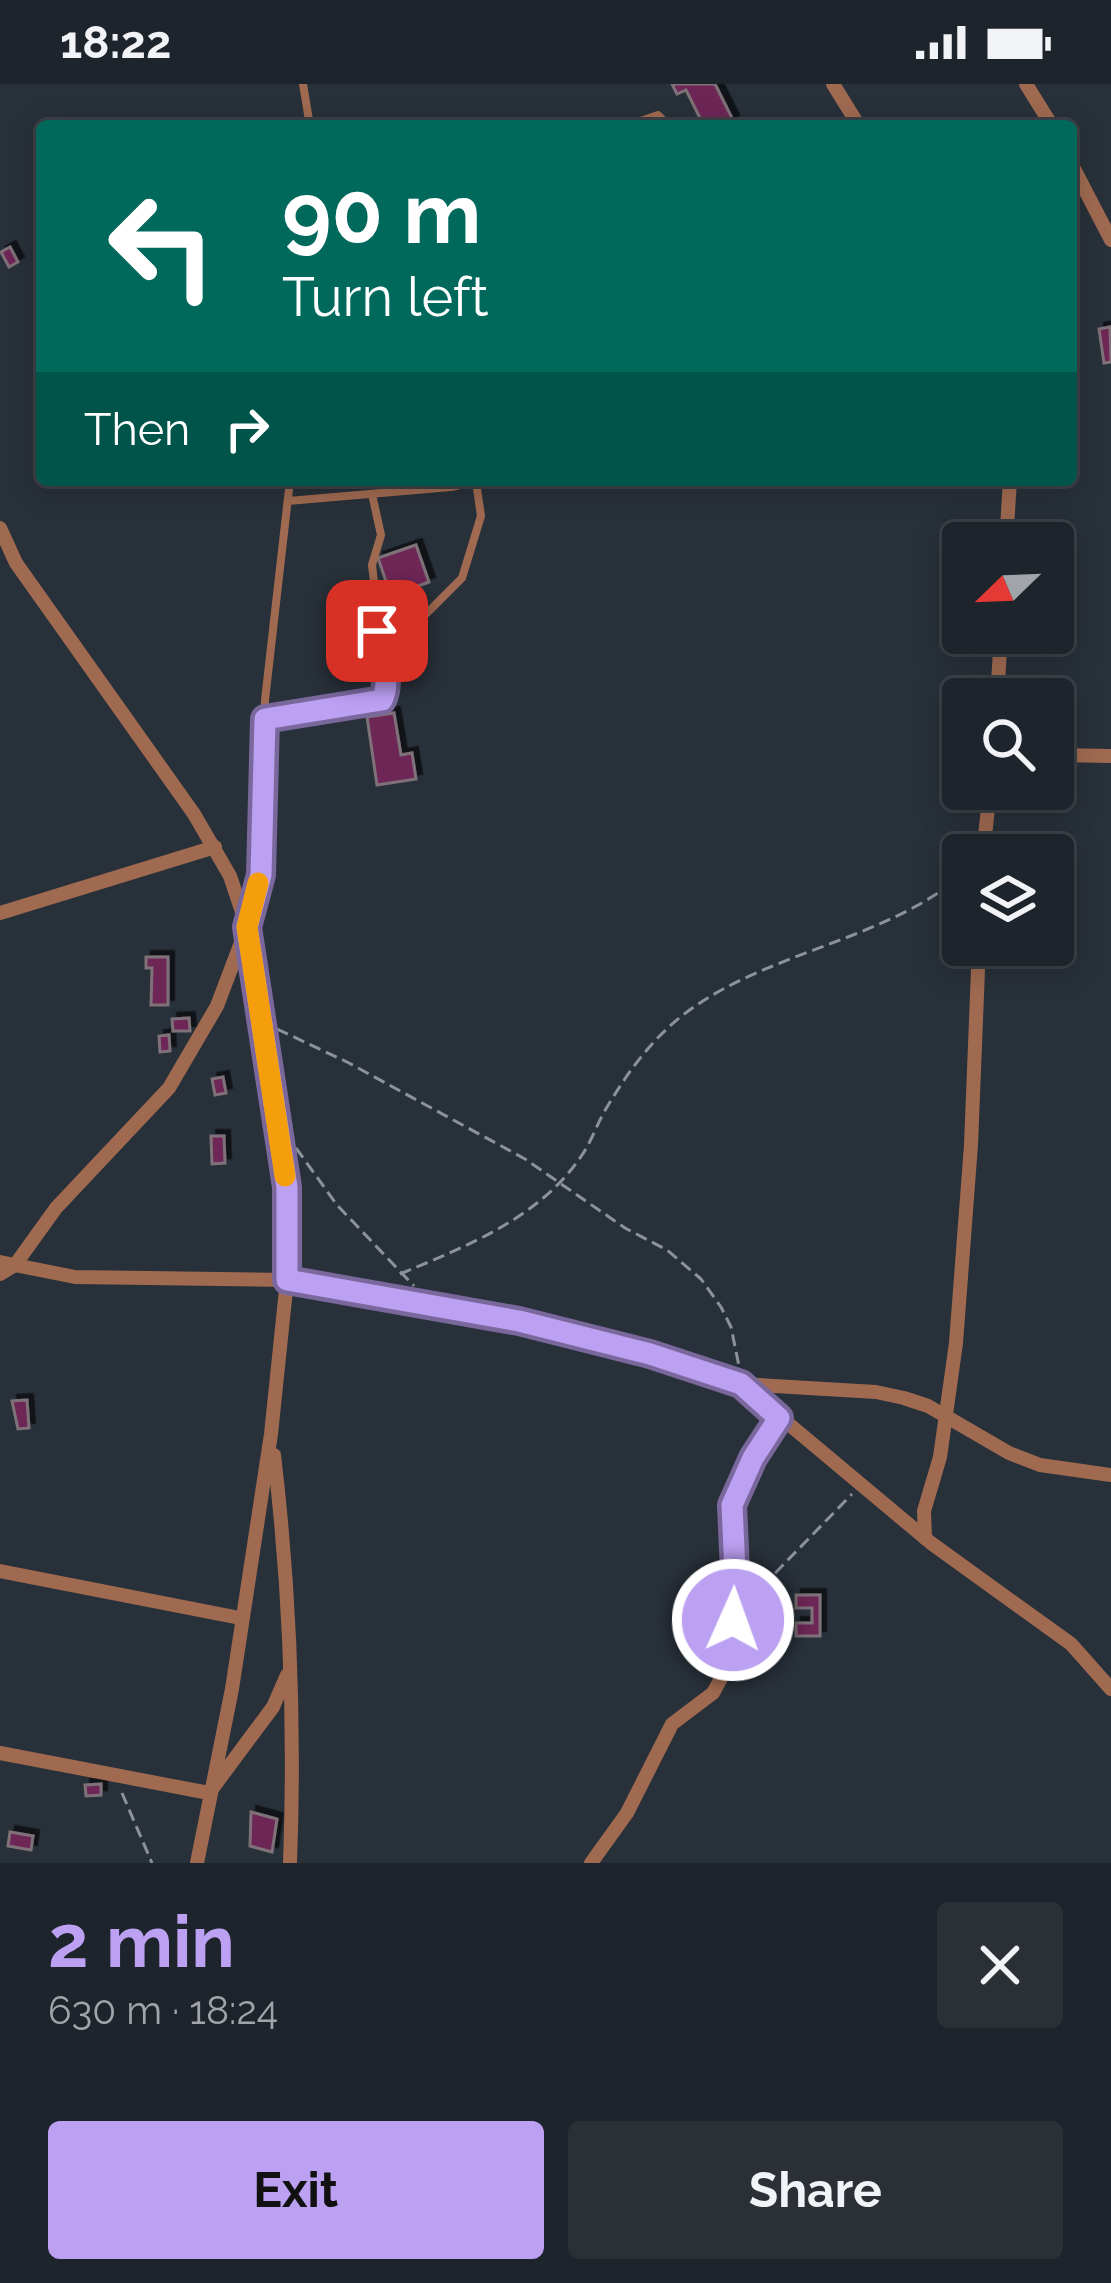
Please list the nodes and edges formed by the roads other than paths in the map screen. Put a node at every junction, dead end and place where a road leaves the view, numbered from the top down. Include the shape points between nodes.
1 (303, 84) edge
2 (833, 84) edge
3 (1025, 84) edge
4 (309, 120) edge
5 (855, 120) edge
6 (1048, 120) edge
7 (1077, 175) edge
8 (1111, 240) edge
9 (289, 486) edge
10 (438, 486) edge
11 (480, 486) edge
12 (1010, 486) edge
13 (372, 494) junction
14 (288, 501) junction
15 (1007, 522) edge
16 (0, 528) edge
17 (16, 563) junction
18 (0, 571) edge
19 (386, 682) junction
20 (265, 719) junction
21 (1074, 755) edge
22 (1111, 756) edge
23 (215, 847) junction
24 (0, 913) edge
25 (247, 927) junction
26 (978, 966) edge
27 (8, 1264) edge
28 (0, 1274) edge
29 (287, 1280) junction
30 (741, 1384) junction
31 (947, 1416) junction
32 (779, 1418) junction
33 (272, 1434) junction
34 (1111, 1475) edge
35 (925, 1538) junction
36 (0, 1571) edge
37 (240, 1618) junction
38 (290, 1670) junction
39 (1111, 1689) edge
40 (0, 1754) edge
41 (209, 1793) junction
42 (196, 1863) edge
43 (290, 1863) edge
44 (591, 1863) edge

1 - 4 lane
2 - 5 street
3 - 6 street
7 - 8 street
9 - 14 lane
10 - 13 lane
11 - 19 lane via 481,516 462,578 414,626 404,663
12 - 15 street
13 - 14 lane
13 - 19 lane
14 - 20 lane
16 - 17 street
17 - 18 street
17 - 23 street
19 - 20 lane via 374,703
20 - 25 lane via 261,875
21 - 22 street
23 - 24 street
23 - 25 street
25 - 27 street via 218,1006 169,1088
25 - 29 street via 287,1187
26 - 31 street
27 - 28 street
27 - 29 street via 123,1280
29 - 30 street via 650,1354
29 - 33 street
30 - 31 street via 876,1392
30 - 32 street
31 - 34 street via 1040,1466
31 - 35 street
32 - 35 street
32 - 44 street via 732,1505 736,1594 718,1684 672,1724 627,1814
33 - 37 street
33 - 38 street
35 - 39 street via 1071,1644
36 - 37 street
37 - 41 street
38 - 41 street via 273,1707
38 - 43 street
40 - 41 street
41 - 42 street

